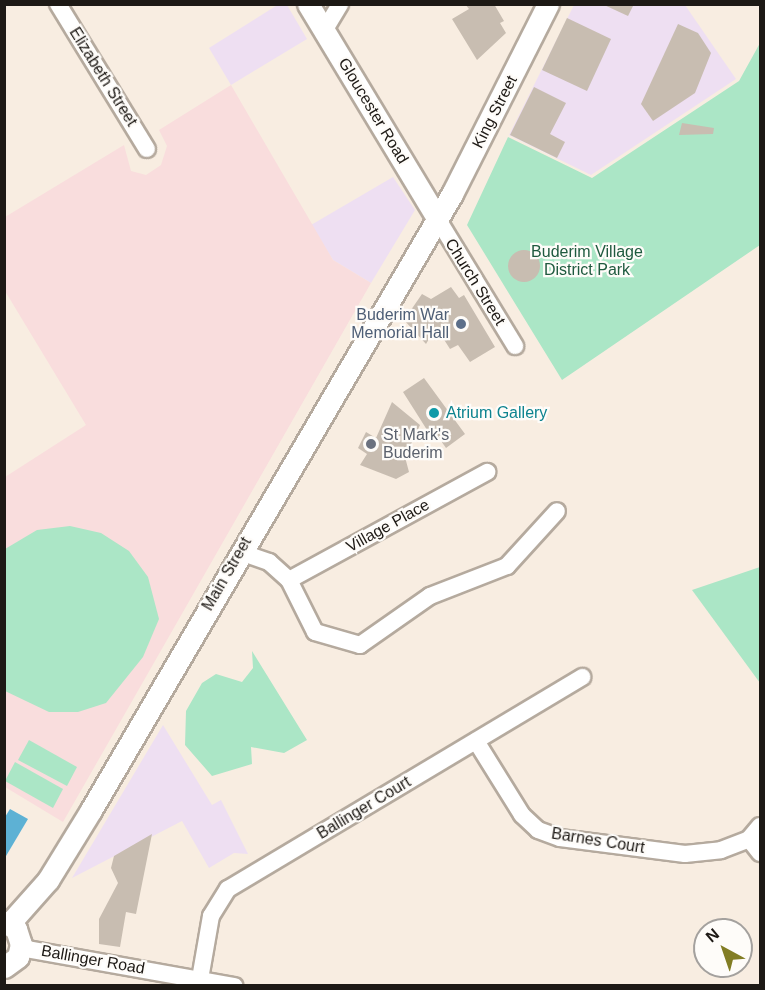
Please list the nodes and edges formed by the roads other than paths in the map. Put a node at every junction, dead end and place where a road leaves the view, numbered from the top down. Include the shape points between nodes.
1 (58, 4) edge
2 (308, 4) edge
3 (340, 4) edge
4 (548, 4) edge
5 (324, 31) junction
6 (147, 149) dead end
7 (437, 218) junction
8 (515, 346) dead end
9 (487, 472) dead end
10 (557, 511) dead end
11 (240, 552) junction
12 (289, 580) junction
13 (582, 677) dead end
14 (476, 741) junction
15 (760, 826) edge
16 (749, 839) junction
17 (760, 853) edge
18 (7, 923) edge
19 (21, 948) junction
20 (4, 967) edge
21 (189, 980) edge
22 (235, 986) edge

1 - 6 street, Elizabeth Street
2 - 5 main road, Gloucester Road
3 - 5 street
4 - 7 main road, King Street
5 - 7 main road, Gloucester Road
7 - 8 street, Church Street
7 - 11 main road, Main Street
9 - 12 street, Village Place
10 - 12 street via 507,566 430,596 360,645 315,632
11 - 12 street via 269,562
11 - 18 main road, Main Street via 56,868
13 - 14 street, Ballinger Court
14 - 16 street, Barnes Court via 522,815 538,830 685,854
14 - 21 street, Ballinger Court via 228,889 211,916
15 - 16 street
16 - 17 street
18 - 19 main road
19 - 20 main road
19 - 21 street, Ballinger Road
21 - 22 street, Ballinger Road

